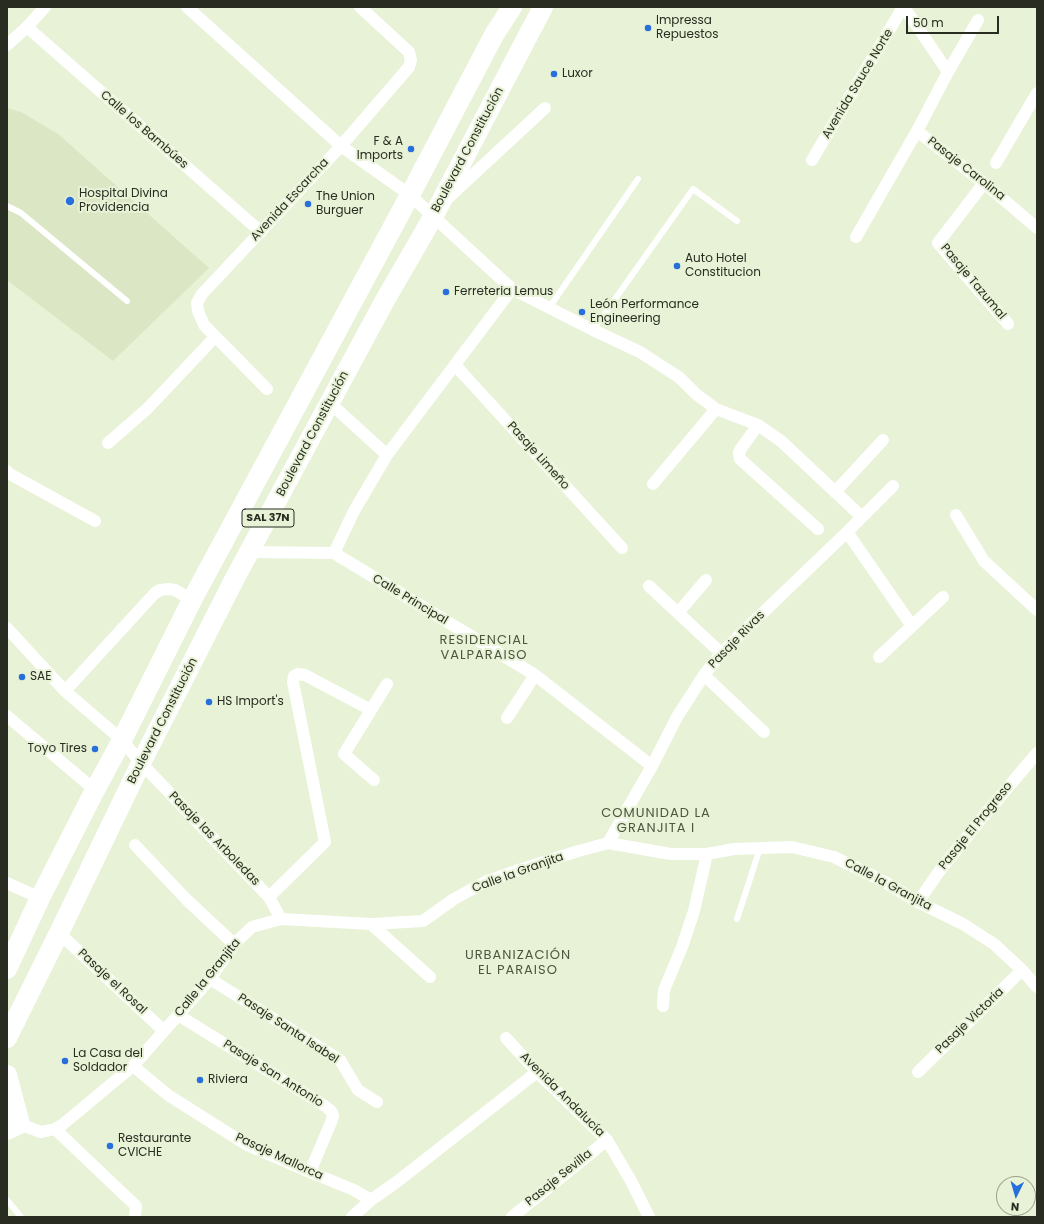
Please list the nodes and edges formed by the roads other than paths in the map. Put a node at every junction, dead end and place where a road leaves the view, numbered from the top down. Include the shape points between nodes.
1 (45, 7) edge
2 (187, 7) edge
3 (360, 7) edge
4 (512, 7) edge
5 (543, 7) edge
6 (904, 7) edge
7 (978, 20) dead end
8 (27, 27) junction
9 (7, 45) edge
10 (948, 72) junction
11 (1037, 93) edge
12 (546, 108) dead end
13 (918, 131) junction
14 (341, 146) junction
15 (812, 160) dead end
16 (996, 163) dead end
17 (638, 179) dead end
18 (984, 183) junction
19 (410, 196) junction
20 (7, 206) edge
21 (436, 211) junction
22 (737, 221) dead end
23 (1037, 228) edge
24 (261, 232) junction
25 (856, 237) dead end
26 (512, 289) junction
27 (127, 300) dead end
28 (549, 308) junction
29 (1008, 324) dead end
30 (593, 330) junction
31 (215, 337) junction
32 (454, 365) junction
33 (267, 389) dead end
34 (330, 403) junction
35 (716, 409) junction
36 (758, 425) junction
37 (883, 440) dead end
38 (108, 443) dead end
39 (387, 455) junction
40 (7, 474) edge
41 (653, 484) dead end
42 (892, 486) dead end
43 (835, 492) junction
44 (956, 515) dead end
45 (862, 517) junction
46 (95, 521) dead end
47 (818, 529) dead end
48 (847, 532) junction
49 (622, 548) dead end
50 (250, 552) junction
51 (334, 553) junction
52 (706, 580) dead end
53 (649, 586) dead end
54 (943, 597) dead end
55 (192, 600) junction
56 (1037, 610) edge
57 (678, 613) junction
58 (912, 626) junction
59 (7, 628) edge
60 (721, 653) junction
61 (879, 657) dead end
62 (535, 675) junction
63 (704, 675) junction
64 (387, 684) dead end
65 (65, 691) junction
66 (371, 710) junction
67 (7, 716) edge
68 (508, 718) dead end
69 (764, 732) dead end
70 (122, 740) junction
71 (1037, 753) edge
72 (141, 764) junction
73 (652, 766) junction
74 (374, 780) dead end
75 (95, 790) junction
76 (608, 843) junction
77 (135, 845) dead end
78 (760, 848) junction
79 (707, 854) junction
80 (7, 883) edge
81 (269, 897) junction
82 (40, 898) junction
83 (918, 902) junction
84 (281, 919) junction
85 (737, 919) dead end
86 (371, 924) junction
87 (59, 934) junction
88 (234, 944) junction
89 (10, 958) edge
90 (1022, 970) junction
91 (430, 977) dead end
92 (210, 979) junction
93 (1037, 987) edge
94 (663, 1006) dead end
95 (178, 1015) junction
96 (164, 1031) junction
97 (7, 1038) edge
98 (506, 1038) dead end
99 (133, 1066) junction
100 (537, 1072) junction
101 (918, 1072) dead end
102 (7, 1075) edge
103 (377, 1102) dead end
104 (11, 1125) edge
105 (55, 1129) junction
106 (607, 1140) junction
107 (310, 1172) junction
108 (7, 1200) edge
109 (371, 1200) junction
110 (21, 1217) edge
111 (135, 1217) edge
112 (352, 1217) edge
113 (512, 1217) edge
114 (649, 1217) edge

1 - 8 street
2 - 14 street
3 - 14 street, Avenida Escarcha via 409,52 410,60 409,67
4 - 19 highway, SAL 37N via 494,35
5 - 21 highway, Boulevard Constitución / SAL 37N
6 - 10 street
6 - 15 street, Avenida Sauce Norte
7 - 10 street, Pasaje Carolina
8 - 9 street
8 - 24 street, Calle los Bambúes
10 - 13 street, Pasaje Carolina
11 - 16 street
12 - 21 street
13 - 18 street, Pasaje Carolina
13 - 25 street
14 - 19 street
14 - 24 street, Avenida Escarcha
17 - 28 lane
18 - 23 street, Pasaje Carolina
18 - 29 street, Pasaje Tazumal via 938,243
19 - 21 street
19 - 55 highway, SAL 37N
20 - 27 lane via 21,213
21 - 26 street
21 - 34 highway, Boulevard Constitución / SAL 37N
22 - 30 lane via 693,189
24 - 31 street, Avenida Escarcha via 202,294 198,303 198,311 204,325
26 - 28 street
26 - 32 street
28 - 30 street
30 - 35 street via 640,352 680,378
31 - 33 street
31 - 38 street via 148,408
32 - 39 street
32 - 49 street, Pasaje Limeño
34 - 39 street
34 - 50 highway, Boulevard Constitución / SAL 37N
35 - 36 street
35 - 41 street
36 - 43 street via 781,441
36 - 47 street via 740,450 740,459
37 - 43 street
39 - 51 street via 354,511
40 - 46 street
42 - 45 street, Pasaje Rivas
43 - 45 street
44 - 56 street via 984,561
45 - 48 street, Pasaje Rivas
48 - 58 street
48 - 60 street, Pasaje Rivas
50 - 51 street
50 - 72 highway, Boulevard Constitución / SAL 37N
51 - 62 street, Calle Principal
52 - 57 street
53 - 57 street
54 - 58 street
55 - 65 street via 175,590 160,590 155,593
55 - 70 highway, SAL 37N
57 - 60 street
58 - 61 street
59 - 65 street, Pasaje las Arboledas
60 - 63 street, Pasaje Rivas
62 - 68 street
62 - 73 street, Calle Principal
63 - 69 street
63 - 73 street, Pasaje Rivas via 677,717
64 - 66 street
65 - 70 street, Pasaje las Arboledas
66 - 74 street via 344,754
66 - 81 street via 305,675 294,676 293,682 326,842
67 - 75 street
70 - 72 street, Pasaje las Arboledas
70 - 75 highway, SAL 37N
71 - 83 street, Pasaje El Progreso via 938,873
72 - 81 street, Pasaje las Arboledas
72 - 87 highway, Boulevard Constitución / SAL 37N
73 - 76 street, Pasaje Rivas
75 - 82 highway, SAL 37N
76 - 79 street, Calle la Granjita via 671,854
76 - 86 street, Calle la Granjita via 485,882 454,899 423,921
77 - 88 street via 186,899
78 - 79 street, Calle la Granjita
78 - 83 street, Calle la Granjita via 792,847 834,857 883,880
78 - 85 lane
79 - 94 street via 694,911 664,990
80 - 82 street
81 - 84 street, Pasaje las Arboledas
82 - 89 highway, SAL 37N
83 - 90 street, Calle la Granjita via 982,936
84 - 86 street, Calle la Granjita
84 - 88 street, Calle la Granjita via 252,927
86 - 91 street
87 - 96 street, Pasaje el Rosal
87 - 97 highway, Boulevard Constitución / SAL 37N
88 - 92 street, Calle la Granjita
90 - 93 street, Calle la Granjita
90 - 101 street, Pasaje Victoria
92 - 95 street, Calle la Granjita
92 - 103 street, Pasaje Santa Isabel via 340,1060 358,1090
95 - 96 street, Calle la Granjita
95 - 107 street, Pasaje San Antonio via 331,1111 332,1120
96 - 99 street, Calle la Granjita
98 - 100 street, Avenida Andalucía
99 - 105 street, Calle la Granjita
99 - 107 street, Pasaje Mallorca via 168,1095 247,1145
100 - 106 street, Avenida Andalucía
100 - 109 street
102 - 104 highway
104 - 105 street via 42,1132
105 - 111 street via 136,1206
106 - 113 street, Pasaje Sevilla
106 - 114 street, Avenida Andalucía
107 - 109 street, Pasaje Mallorca
108 - 110 lane
109 - 112 street

